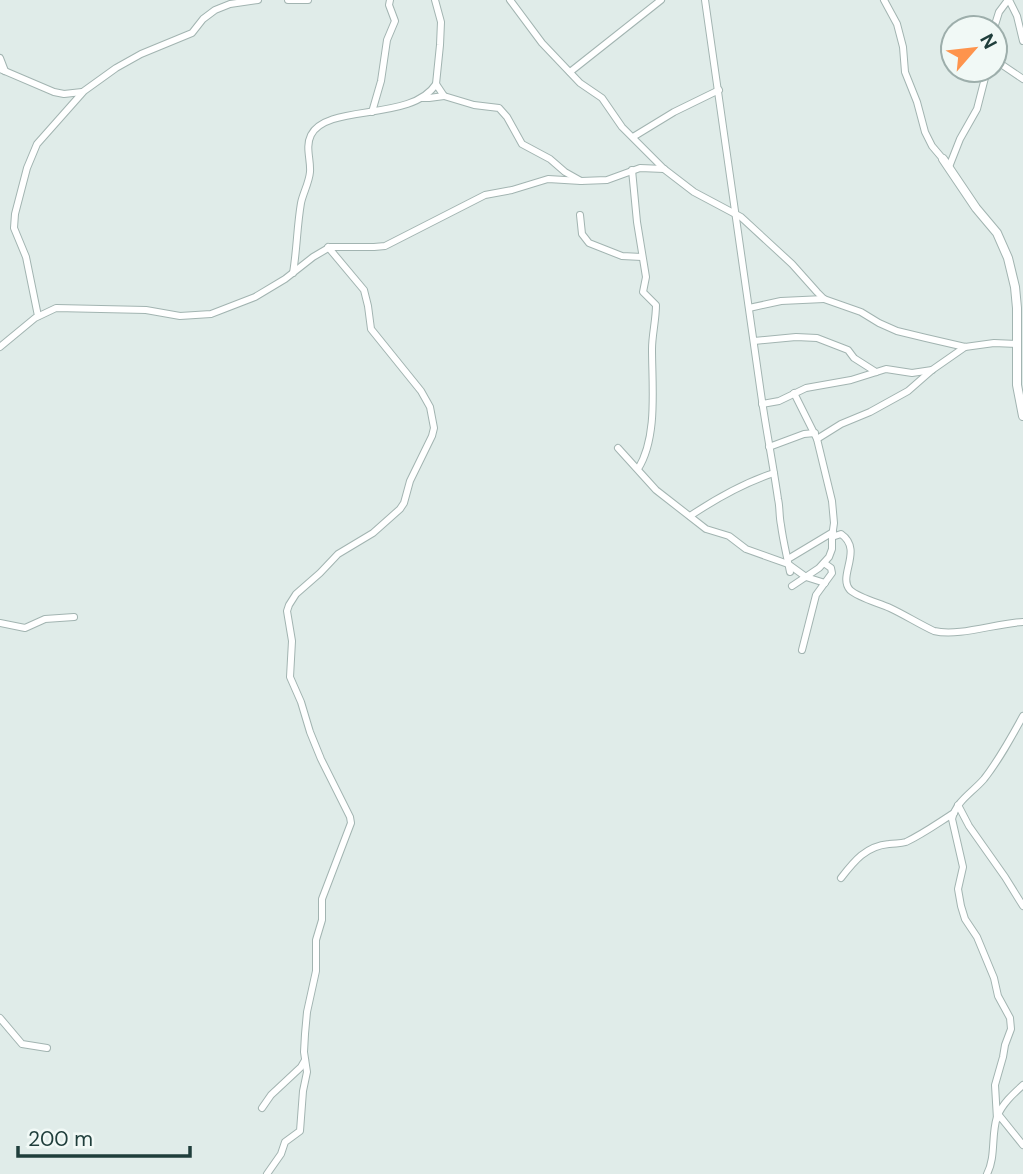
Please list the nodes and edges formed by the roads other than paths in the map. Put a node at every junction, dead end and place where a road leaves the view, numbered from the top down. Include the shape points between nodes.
1 (258, 0) edge
2 (288, 0) edge
3 (308, 0) edge
4 (390, 0) edge
5 (435, 0) edge
6 (510, 0) edge
7 (661, 0) edge
8 (705, 0) edge
9 (884, 0) edge
10 (1008, 0) edge
11 (1023, 41) edge
12 (0, 58) edge
13 (2, 70) edge
14 (570, 72) junction
15 (436, 84) junction
16 (983, 84) edge
17 (719, 90) junction
18 (84, 91) junction
19 (444, 96) junction
20 (422, 97) junction
21 (372, 113) junction
22 (633, 137) junction
23 (943, 159) joint
24 (949, 167) junction
25 (664, 169) junction
26 (632, 170) junction
27 (581, 181) junction
28 (735, 214) junction
29 (580, 215) dead end
30 (328, 247) junction
31 (642, 257) junction
32 (293, 272) junction
33 (824, 299) junction
34 (749, 308) junction
35 (38, 316) junction
36 (1020, 320) edge
37 (754, 341) junction
38 (1017, 344) junction
39 (965, 346) junction
40 (0, 347) edge
41 (1020, 364) edge
42 (932, 370) junction
43 (876, 372) junction
44 (794, 393) junction
45 (762, 404) junction
46 (1023, 416) edge
47 (816, 436) junction
48 (769, 447) junction
49 (618, 448) dead end
50 (638, 469) junction
51 (774, 473) junction
52 (690, 516) junction
53 (832, 535) junction
54 (788, 561) junction
55 (824, 563) junction
56 (790, 572) dead end
57 (806, 577) junction
58 (825, 583) junction
59 (792, 586) dead end
60 (74, 617) dead end
61 (1023, 622) edge
62 (0, 624) edge
63 (802, 650) dead end
64 (1023, 716) edge
65 (958, 805) junction
66 (954, 813) junction
67 (841, 878) dead end
68 (1023, 906) edge
69 (0, 1018) edge
70 (47, 1048) dead end
71 (306, 1059) junction
72 (1023, 1085) edge
73 (262, 1108) dead end
74 (998, 1116) junction
75 (1023, 1145) edge
76 (267, 1174) edge
77 (987, 1174) edge

1 - 18 street via 215,10 192,33 130,60
2 - 3 street
4 - 21 street via 394,22
5 - 15 street via 441,22
6 - 14 street
7 - 14 street
8 - 17 street
9 - 23 street via 897,24 905,72 925,132
10 - 11 street
12 - 13 street
13 - 18 street via 54,92
14 - 22 street via 602,98
15 - 19 street
15 - 20 street
16 - 24 street via 977,109
17 - 22 street
17 - 28 street
18 - 35 street via 34,148 15,214 14,231 26,257
19 - 20 street
19 - 27 street via 499,108 522,144
20 - 21 street
21 - 32 street via 324,122 311,135 310,173
22 - 25 street
23 - 24 street
24 - 36 street via 1004,245
25 - 26 street
25 - 28 street
26 - 27 street via 607,180
26 - 31 street
27 - 30 street via 550,179 481,197 386,246
28 - 33 street
28 - 34 street
29 - 31 street via 582,234 589,243 622,256
30 - 32 street
30 - 71 street via 364,290 371,329 421,391 434,428 400,509 373,534 338,554 296,594 287,611 292,641 290,677 351,823 323,896 307,1012
31 - 50 street via 643,292 655,303 656,314 650,434 646,457
32 - 35 street via 255,297 211,314 61,307
33 - 34 street
33 - 39 street via 897,331
34 - 37 street
35 - 40 street
36 - 38 street
37 - 43 street via 817,338 848,350
37 - 45 street
38 - 39 street
38 - 41 street
39 - 42 street
41 - 46 street via 1017,385
42 - 43 street
42 - 47 street via 908,391
43 - 44 street
44 - 45 street
44 - 47 street
45 - 48 street
47 - 48 street via 799,436
47 - 53 street via 832,501
48 - 51 street
49 - 50 street
50 - 52 street
51 - 52 street via 729,491
51 - 54 street
52 - 54 street via 746,549
53 - 54 street
53 - 55 street via 831,553
53 - 61 street via 841,534 851,545 847,584 851,591 934,631
54 - 56 street
54 - 57 street
55 - 57 street
55 - 58 street via 832,571
57 - 58 street
57 - 59 street
58 - 63 street via 814,601
60 - 62 street via 45,619 26,628
64 - 65 street via 985,778
65 - 66 street
65 - 68 street
66 - 67 street via 903,843 869,849
66 - 74 street via 963,867 958,890 961,906 1010,1018 995,1085
69 - 70 street via 22,1044
71 - 73 street
71 - 76 street via 300,1131 285,1142
72 - 74 street
74 - 75 street
74 - 77 street

